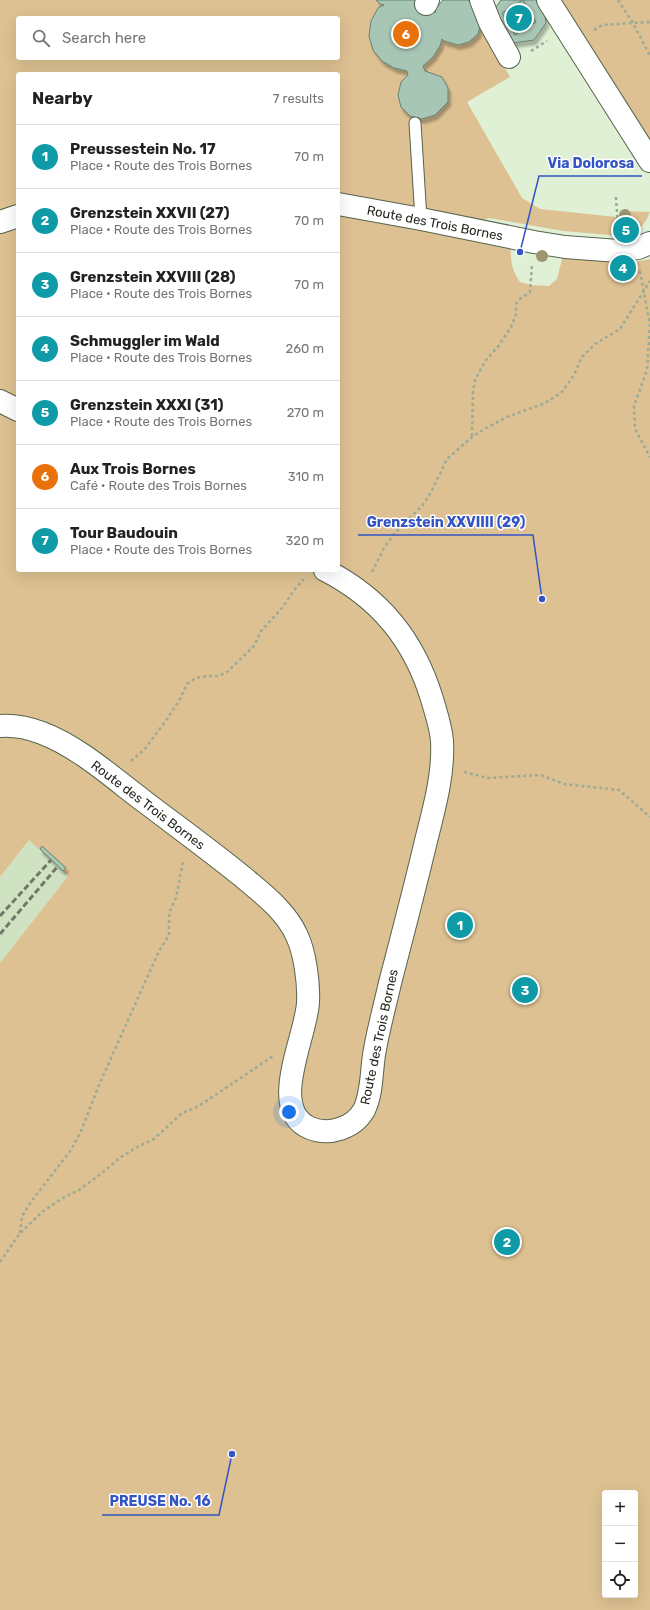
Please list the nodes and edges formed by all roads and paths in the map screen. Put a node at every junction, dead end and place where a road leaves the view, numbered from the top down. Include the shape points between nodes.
1 (481, 0) edge
2 (548, 0) edge
3 (618, 0) edge
4 (650, 22) edge
5 (633, 23) junction
6 (570, 35) junction
7 (518, 55) joint
8 (650, 56) edge
9 (415, 123) dead end
10 (650, 161) edge
11 (616, 197) dead end
12 (340, 204) edge
13 (16, 217) edge
14 (421, 219) junction
15 (0, 222) edge
16 (650, 244) edge
17 (618, 251) junction
18 (650, 280) edge
19 (531, 285) dead end
20 (643, 293) junction
21 (0, 401) edge
22 (16, 409) edge
23 (472, 437) junction
24 (650, 458) edge
25 (317, 572) edge
26 (359, 590) junction
27 (0, 726) edge
28 (441, 767) junction
29 (112, 778) junction
30 (650, 817) edge
31 (188, 859) dead end
32 (258, 1066) dead end
33 (20, 1233) junction
34 (0, 1262) edge

1 - 7 street via 490,23
2 - 6 street
3 - 5 path
4 - 5 path
5 - 6 path via 602,25
5 - 8 path
6 - 7 path
6 - 10 street
9 - 14 lane
11 - 17 path
12 - 14 street, Route des Trois Bornes
13 - 15 street
14 - 17 street, Route des Trois Bornes via 534,242
16 - 17 street, Route des Trois Bornes
18 - 20 path
19 - 23 path via 530,292 516,304 516,314 511,327 498,348 485,361 476,380 473,392
20 - 23 path via 620,329 595,344 582,357 562,392 545,403 506,417
20 - 24 path via 650,325 647,370 634,406 635,428
21 - 22 street
23 - 26 path via 447,459 422,506 395,534
25 - 26 street, Route des Trois Bornes via 344,579
25 - 29 path via 294,589 282,608 261,631 254,646 226,673 196,678 187,684 179,702 144,750
26 - 28 street, Route des Trois Bornes via 382,609 403,635 417,659 442,739
27 - 29 street, Route des Trois Bornes via 13,725 42,733 74,749
28 - 29 street, Route des Trois Bornes via 434,810 375,1049 363,1111 340,1130 326,1132 310,1128 300,1122 292,1108 292,1075 306,1022 308,1002 304,962 298,936 269,899 220,858
28 - 30 path via 488,778 541,775 564,784 619,790
31 - 33 path via 183,861 177,892 169,913 169,934 99,1085 81,1131 71,1150 22,1216
32 - 33 path via 208,1100 182,1113 154,1139 139,1146 79,1190 42,1212
33 - 34 path

